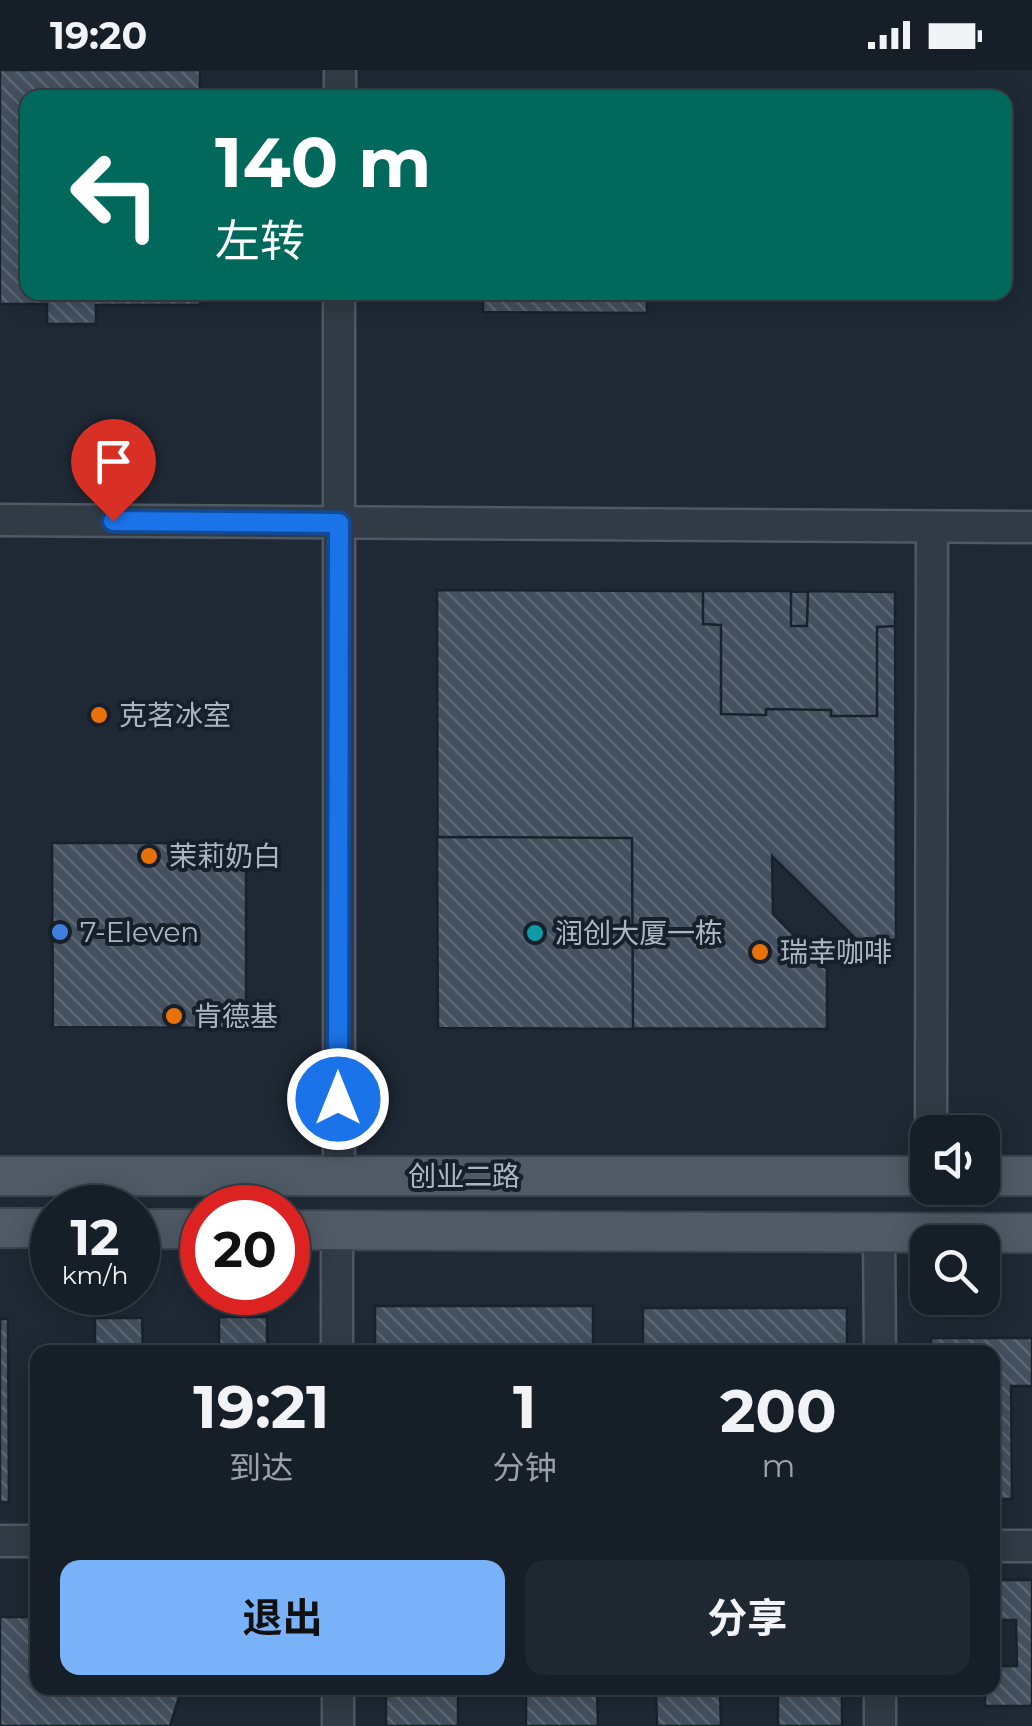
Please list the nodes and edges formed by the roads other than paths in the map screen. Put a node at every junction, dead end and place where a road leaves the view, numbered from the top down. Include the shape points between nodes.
1 (339, 300) edge
2 (0, 520) edge
3 (339, 523) junction
4 (932, 526) junction
5 (1032, 527) edge
6 (931, 1115) edge
7 (0, 1176) edge
8 (338, 1176) junction
9 (910, 1176) edge
10 (1000, 1176) edge
11 (1032, 1176) edge
12 (0, 1228) edge
13 (30, 1228) edge
14 (310, 1230) edge
15 (337, 1230) junction
16 (880, 1232) junction
17 (1032, 1233) edge
18 (337, 1345) edge
19 (880, 1345) edge
20 (0, 1541) edge
21 (30, 1541) edge
22 (1000, 1546) edge
23 (1032, 1546) edge
24 (338, 1695) edge
25 (880, 1695) edge
26 (338, 1726) edge
27 (880, 1726) edge

1 - 3 street
2 - 3 street
3 - 4 street
3 - 8 street
4 - 5 street
4 - 6 street
7 - 8 main road, 创业二路
8 - 9 main road, 创业二路
10 - 11 main road
12 - 13 main road
14 - 15 main road, 创业二路
15 - 16 main road, 创业二路
15 - 18 street
16 - 17 main road, 创业二路
16 - 19 street
20 - 21 street
22 - 23 street
24 - 26 street
25 - 27 street

